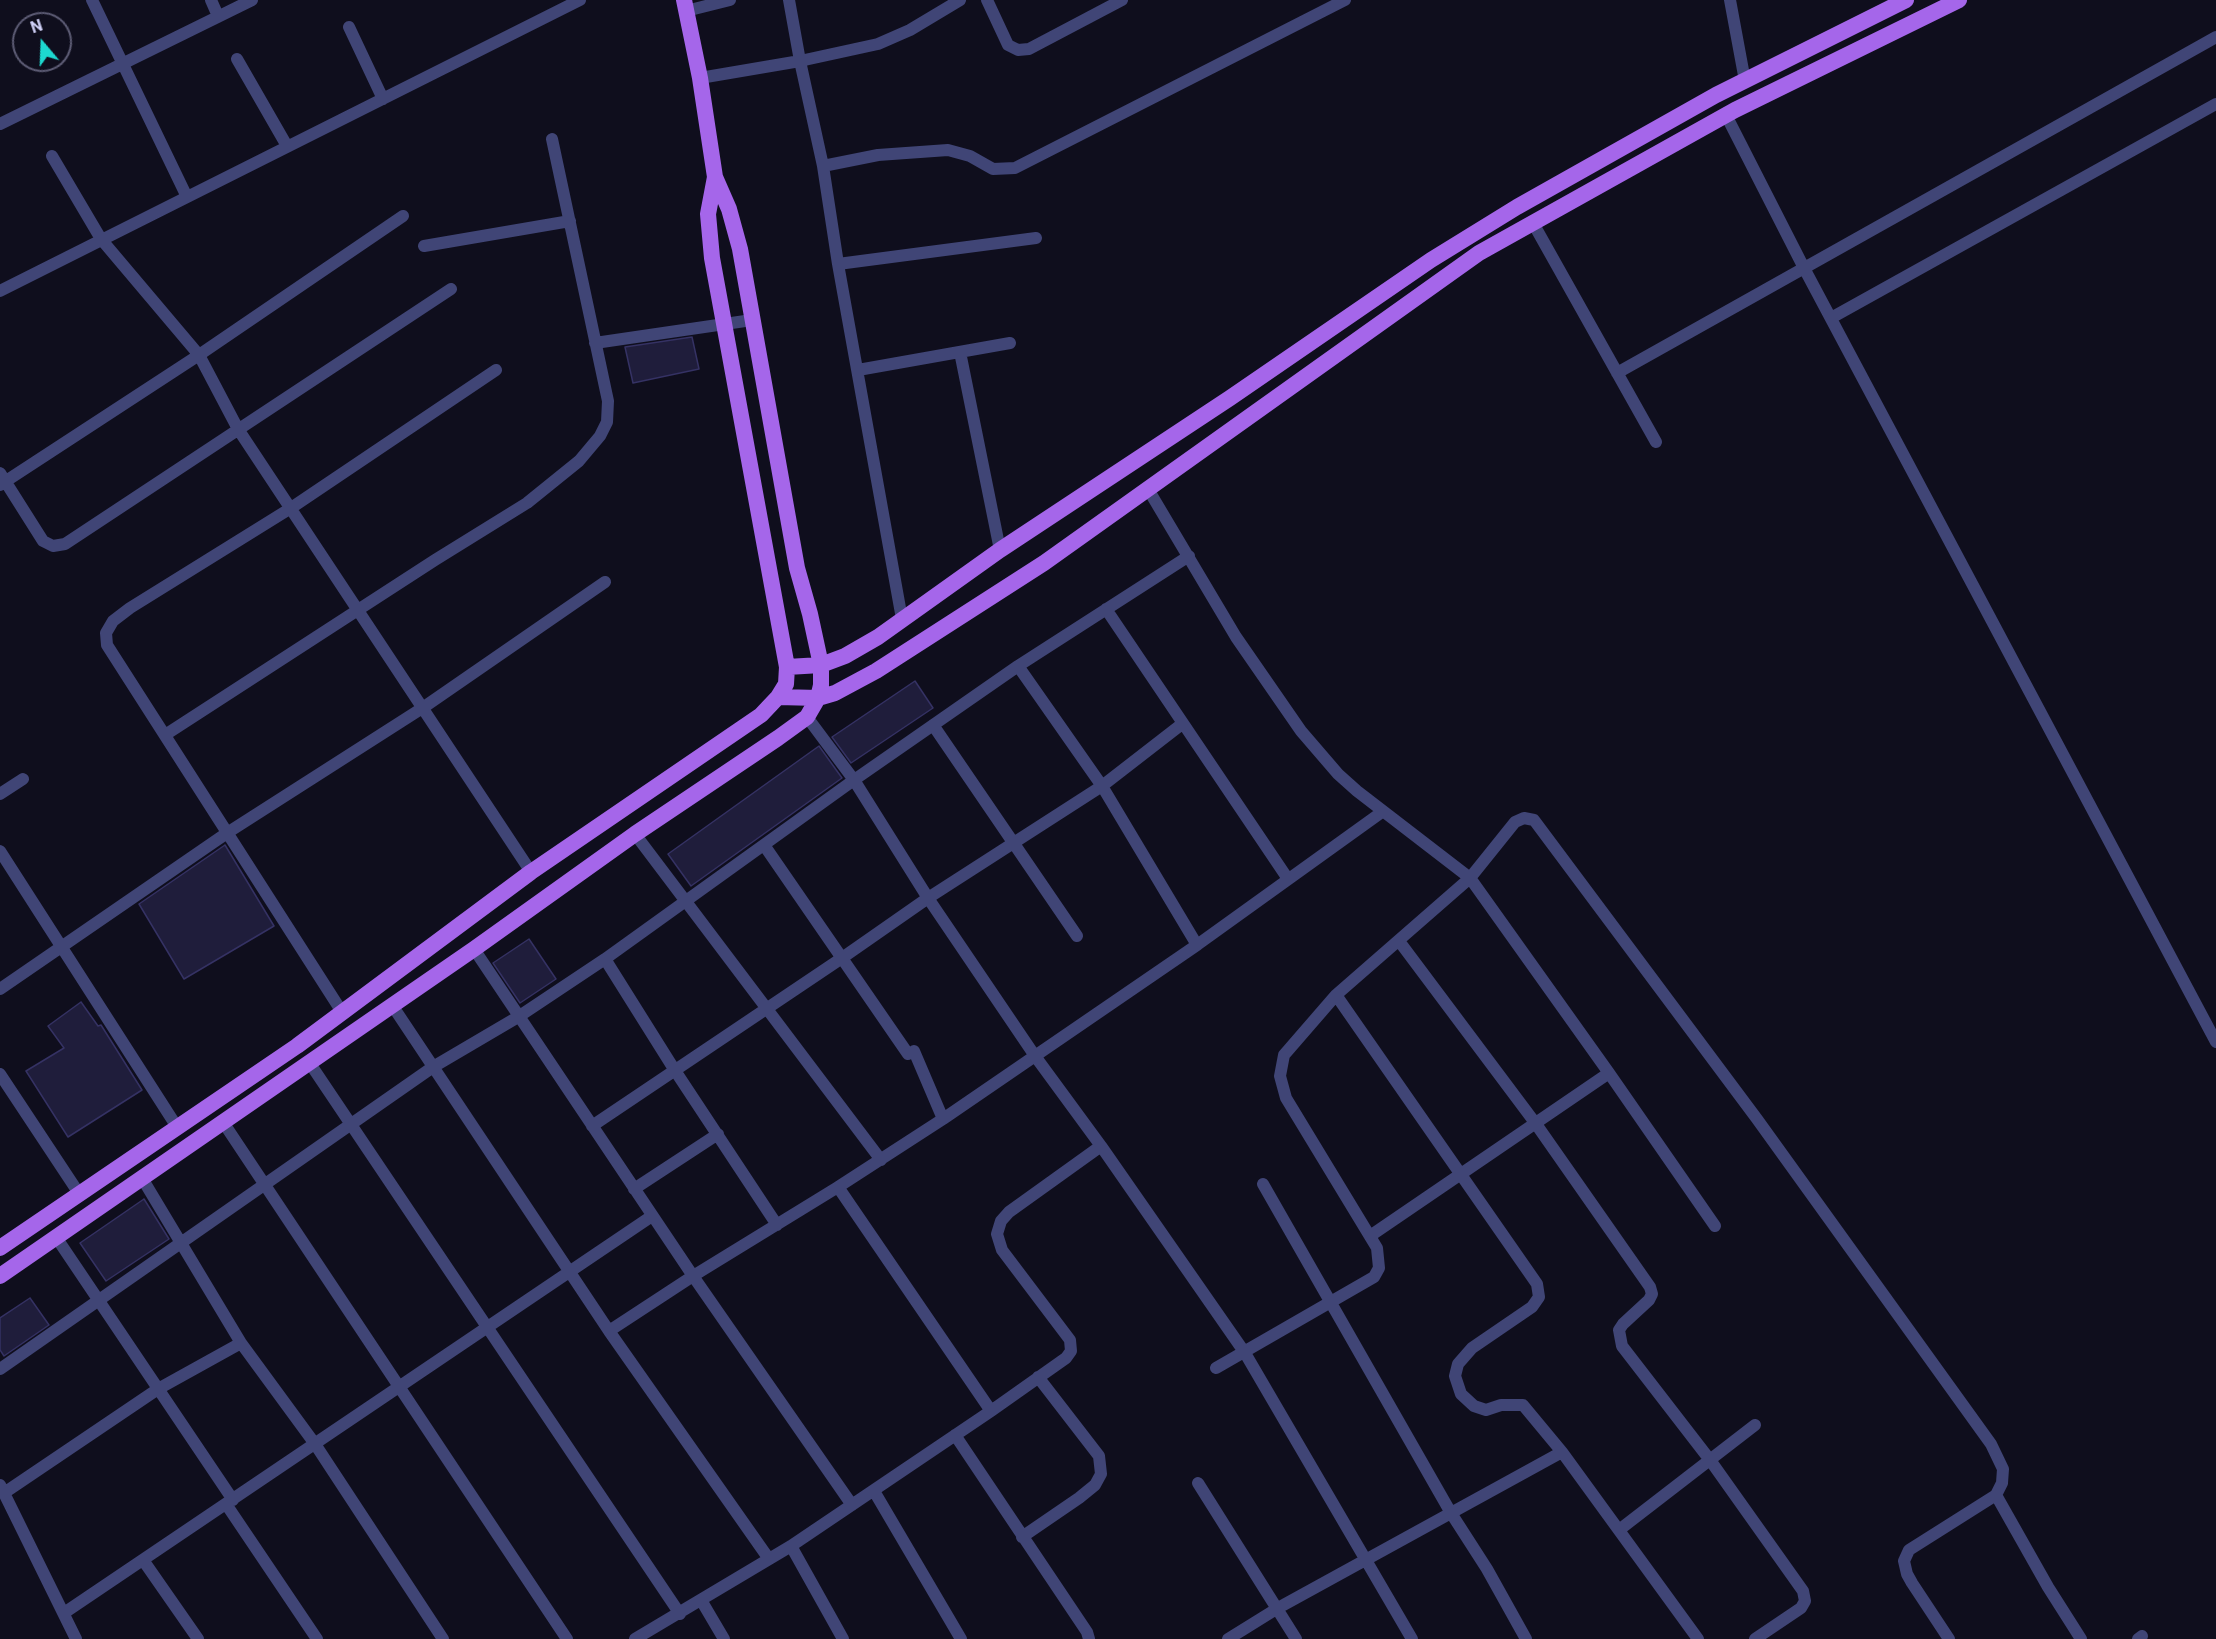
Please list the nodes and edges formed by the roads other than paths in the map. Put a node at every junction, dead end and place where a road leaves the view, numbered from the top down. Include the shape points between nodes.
1 (92, 0) edge
2 (211, 0) edge
3 (252, 0) edge
4 (580, 0) edge
5 (730, 0) edge
6 (789, 0) edge
7 (960, 0) edge
8 (987, 0) edge
9 (1122, 0) edge
10 (1345, 0) edge
11 (1731, 0) edge
12 (1906, 0) edge
13 (1959, 0) edge
14 (685, 5) edge
15 (219, 16) junction
16 (348, 27) dead end
17 (2216, 37) edge
18 (237, 59) dead end
19 (800, 61) junction
20 (123, 65) junction
21 (700, 78) junction
22 (1745, 81) junction
23 (383, 99) junction
24 (2216, 104) edge
25 (1726, 115) junction
26 (0, 124) edge
27 (552, 139) dead end
28 (287, 146) junction
29 (52, 156) dead end
30 (823, 166) junction
31 (715, 177) junction
32 (187, 197) junction
33 (403, 216) dead end
34 (570, 221) junction
35 (1533, 223) junction
36 (1036, 238) dead end
37 (101, 239) junction
38 (424, 246) dead end
39 (838, 264) junction
40 (1804, 268) junction
41 (451, 288) dead end
42 (0, 291) edge
43 (1831, 318) junction
44 (752, 320) junction
45 (725, 324) junction
46 (595, 343) junction
47 (1010, 344) dead end
48 (960, 352) junction
49 (199, 355) junction
50 (496, 370) dead end
51 (858, 370) junction
52 (1617, 374) junction
53 (238, 429) junction
54 (1656, 442) dead end
55 (2, 480) edge
56 (1148, 489) junction
57 (291, 508) junction
58 (1000, 550) junction
59 (1189, 556) junction
60 (605, 582) dead end
61 (1106, 609) junction
62 (360, 610) junction
63 (902, 619) junction
64 (821, 665) junction
65 (1018, 666) junction
66 (788, 667) junction
67 (778, 697) junction
68 (818, 698) junction
69 (424, 707) junction
70 (807, 717) junction
71 (1182, 724) junction
72 (933, 725) junction
73 (165, 735) junction
74 (23, 779) dead end
75 (854, 780) junction
76 (1102, 786) junction
77 (0, 794) edge
78 (1382, 812) junction
79 (227, 833) junction
80 (635, 834) junction
81 (1012, 842) junction
82 (764, 845) junction
83 (0, 851) edge
84 (531, 872) junction
85 (1465, 875) junction
86 (1288, 879) junction
87 (928, 898) junction
88 (686, 901) junction
89 (1077, 936) dead end
90 (1399, 941) junction
91 (1197, 945) junction
92 (62, 946) junction
93 (474, 949) junction
94 (842, 958) junction
95 (605, 959) junction
96 (0, 989) edge
97 (1336, 995) junction
98 (392, 1005) junction
99 (766, 1009) junction
100 (342, 1012) junction
101 (518, 1017) junction
102 (2216, 1042) edge
103 (1035, 1056) junction
104 (309, 1062) junction
105 (433, 1068) junction
106 (674, 1069) junction
107 (1610, 1073) junction
108 (0, 1074) edge
109 (943, 1119) junction
110 (223, 1122) junction
111 (1536, 1124) junction
112 (351, 1126) junction
113 (592, 1126) junction
114 (177, 1127) junction
115 (718, 1134) junction
116 (1101, 1146) junction
117 (881, 1160) junction
118 (1460, 1174) junction
119 (142, 1178) junction
120 (1263, 1184) dead end
121 (264, 1186) junction
122 (838, 1187) junction
123 (634, 1189) junction
124 (80, 1195) junction
125 (652, 1216) junction
126 (777, 1225) junction
127 (1716, 1226) dead end
128 (1370, 1236) junction
129 (56, 1237) junction
130 (181, 1243) junction
131 (0, 1248) edge
132 (570, 1270) junction
133 (0, 1276) edge
134 (693, 1276) junction
135 (98, 1301) junction
136 (1332, 1302) junction
137 (487, 1328) junction
138 (609, 1331) junction
139 (241, 1343) junction
140 (1245, 1353) junction
141 (1216, 1368) dead end
142 (0, 1369) edge
143 (1038, 1377) junction
144 (401, 1387) junction
145 (158, 1389) junction
146 (991, 1411) junction
147 (1755, 1425) dead end
148 (955, 1435) junction
149 (315, 1444) junction
150 (1562, 1452) junction
151 (1710, 1460) junction
152 (1198, 1483) dead end
153 (2, 1489) edge
154 (874, 1491) junction
155 (1995, 1495) junction
156 (229, 1502) junction
157 (852, 1505) junction
158 (1451, 1513) junction
159 (1619, 1530) junction
160 (1022, 1538) junction
161 (791, 1546) junction
162 (770, 1558) junction
163 (143, 1560) junction
164 (1365, 1560) junction
165 (700, 1600) junction
166 (1278, 1608) junction
167 (64, 1613) junction
168 (680, 1614) junction
169 (75, 1639) edge
170 (198, 1639) edge
171 (317, 1639) edge
172 (443, 1639) edge
173 (567, 1639) edge
174 (635, 1639) edge
175 (724, 1639) edge
176 (843, 1639) edge
177 (961, 1639) edge
178 (1089, 1639) edge
179 (1228, 1639) edge
180 (1296, 1639) edge
181 (1412, 1639) edge
182 (1526, 1639) edge
183 (1698, 1639) edge
184 (1755, 1639) edge
185 (1949, 1639) edge
186 (2081, 1639) edge

1 - 20 street
2 - 15 street
3 - 15 street
4 - 23 street
5 - 14 street
6 - 19 street
7 - 19 street via 878,44
8 - 9 street via 1008,45 1018,50 1029,49
10 - 30 street via 1016,168 993,169 970,156 948,150 878,155
11 - 22 street
12 - 22 main road
13 - 25 main road
14 - 21 main road
15 - 20 street
16 - 23 street
17 - 40 street
18 - 28 street
19 - 21 street
19 - 30 street
20 - 26 street
20 - 32 street
21 - 31 main road
22 - 58 main road via 1517,207 1431,260
23 - 28 street
24 - 43 street
25 - 35 main road
25 - 40 street
27 - 34 street
28 - 32 street
29 - 37 street
30 - 39 street
31 - 44 main road via 740,249
31 - 45 main road via 708,214
32 - 37 street
33 - 49 street
34 - 38 street
34 - 46 street
35 - 52 street
35 - 56 main road via 1451,272
36 - 39 street
37 - 42 street
37 - 49 street
39 - 51 street
40 - 43 street
40 - 52 street
41 - 53 street
43 - 102 street
44 - 45 street
44 - 64 main road via 797,568
45 - 46 street
45 - 66 main road
46 - 62 street via 608,401 607,422 593,445 527,503
47 - 48 street
48 - 51 street
48 - 58 street
49 - 53 street
49 - 55 street
50 - 57 street
51 - 63 street
52 - 54 street
53 - 55 street via 65,544 53,546 43,541
53 - 57 street
56 - 59 street
56 - 68 main road via 1044,563 876,671
57 - 62 street
57 - 73 street via 130,608 113,621 106,633 107,645
58 - 63 main road
59 - 61 street
59 - 78 street via 1236,637 1300,731 1338,774
60 - 69 street
61 - 65 street
61 - 71 street
62 - 69 street
62 - 73 street
63 - 64 main road via 845,656
64 - 66 main road
64 - 68 main road
65 - 72 street
65 - 76 street
66 - 67 main road via 786,684
67 - 68 main road
67 - 84 main road via 761,715
68 - 70 main road
69 - 79 street
69 - 84 street
70 - 75 street
70 - 80 main road
71 - 76 street
71 - 86 street
72 - 75 street
72 - 81 street
73 - 79 street
74 - 77 street
75 - 82 street
75 - 87 street
76 - 81 street
76 - 91 street
78 - 85 street
78 - 86 street
79 - 92 street
79 - 100 street
80 - 88 street
80 - 93 main road
81 - 87 street
81 - 89 street
82 - 88 street
82 - 94 street
83 - 92 street
84 - 100 main road
85 - 90 street
85 - 107 street
85 - 155 street via 1515,822 1524,818 1534,820 1757,1119 1991,1444 2003,1469 2002,1483
86 - 91 street
87 - 94 street
87 - 103 street
88 - 95 street
88 - 99 street
90 - 97 street
90 - 111 street
91 - 103 street
92 - 96 street
92 - 114 street
93 - 98 main road
93 - 101 street
94 - 99 street
94 - 109 street via 911,1053
95 - 101 street
95 - 106 street
97 - 118 street
97 - 128 street via 1284,1055 1280,1076 1286,1098
98 - 104 main road
98 - 105 street
99 - 106 street
99 - 117 street
100 - 114 main road
101 - 105 street
101 - 113 street
103 - 109 street
103 - 116 street
104 - 110 main road
104 - 112 street
105 - 112 street
105 - 132 street
106 - 113 street
106 - 115 street
107 - 111 street
107 - 127 street
108 - 124 street
109 - 117 street
110 - 119 main road
110 - 121 street
111 - 118 street
111 - 151 street via 1650,1287 1650,1300 1619,1330 1622,1346
112 - 121 street
112 - 137 street
113 - 123 street
114 - 124 main road
115 - 123 street
115 - 126 street
116 - 140 street
116 - 143 street via 1001,1221 998,1234 1002,1250 1070,1340 1071,1351 1066,1358
117 - 122 street
118 - 128 street
118 - 150 street via 1537,1284 1539,1297 1532,1307 1472,1348 1458,1364 1455,1376 1461,1394 1473,1406 1486,1410 1523,1405
119 - 129 main road
119 - 130 street
120 - 136 street
121 - 130 street
121 - 144 street
122 - 126 street
122 - 146 street
123 - 125 street
124 - 131 main road
125 - 132 street
125 - 134 street
126 - 134 street
128 - 136 street via 1377,1248 1379,1268 1374,1277
129 - 133 main road
129 - 135 street
130 - 135 street
130 - 139 street
132 - 137 street
132 - 138 street
134 - 138 street
134 - 157 street
135 - 142 street
135 - 145 street
136 - 140 street
136 - 158 street
137 - 144 street
137 - 168 street
138 - 162 street
139 - 145 street
139 - 149 street
140 - 141 street
140 - 164 street
143 - 146 street
143 - 160 street via 1099,1456 1101,1474 1095,1485 1079,1498
144 - 149 street
144 - 173 street
145 - 153 street
145 - 156 street
146 - 148 street
147 - 151 street
148 - 154 street
148 - 160 street
149 - 156 street
149 - 172 street
150 - 158 street
150 - 159 street
151 - 159 street
151 - 184 street via 1803,1591 1805,1601 1801,1608
152 - 166 street
153 - 167 street
154 - 157 street
154 - 177 street
155 - 185 street via 1909,1550 1904,1561 1912,1583
155 - 186 street
156 - 163 street
156 - 171 street
157 - 161 street
158 - 164 street
158 - 182 street
159 - 183 street
160 - 178 street
161 - 162 street
161 - 176 street
162 - 165 street
163 - 167 street
163 - 170 street
164 - 166 street
164 - 181 street
165 - 168 street
165 - 175 street
166 - 179 street
166 - 180 street
167 - 169 street
168 - 174 street

